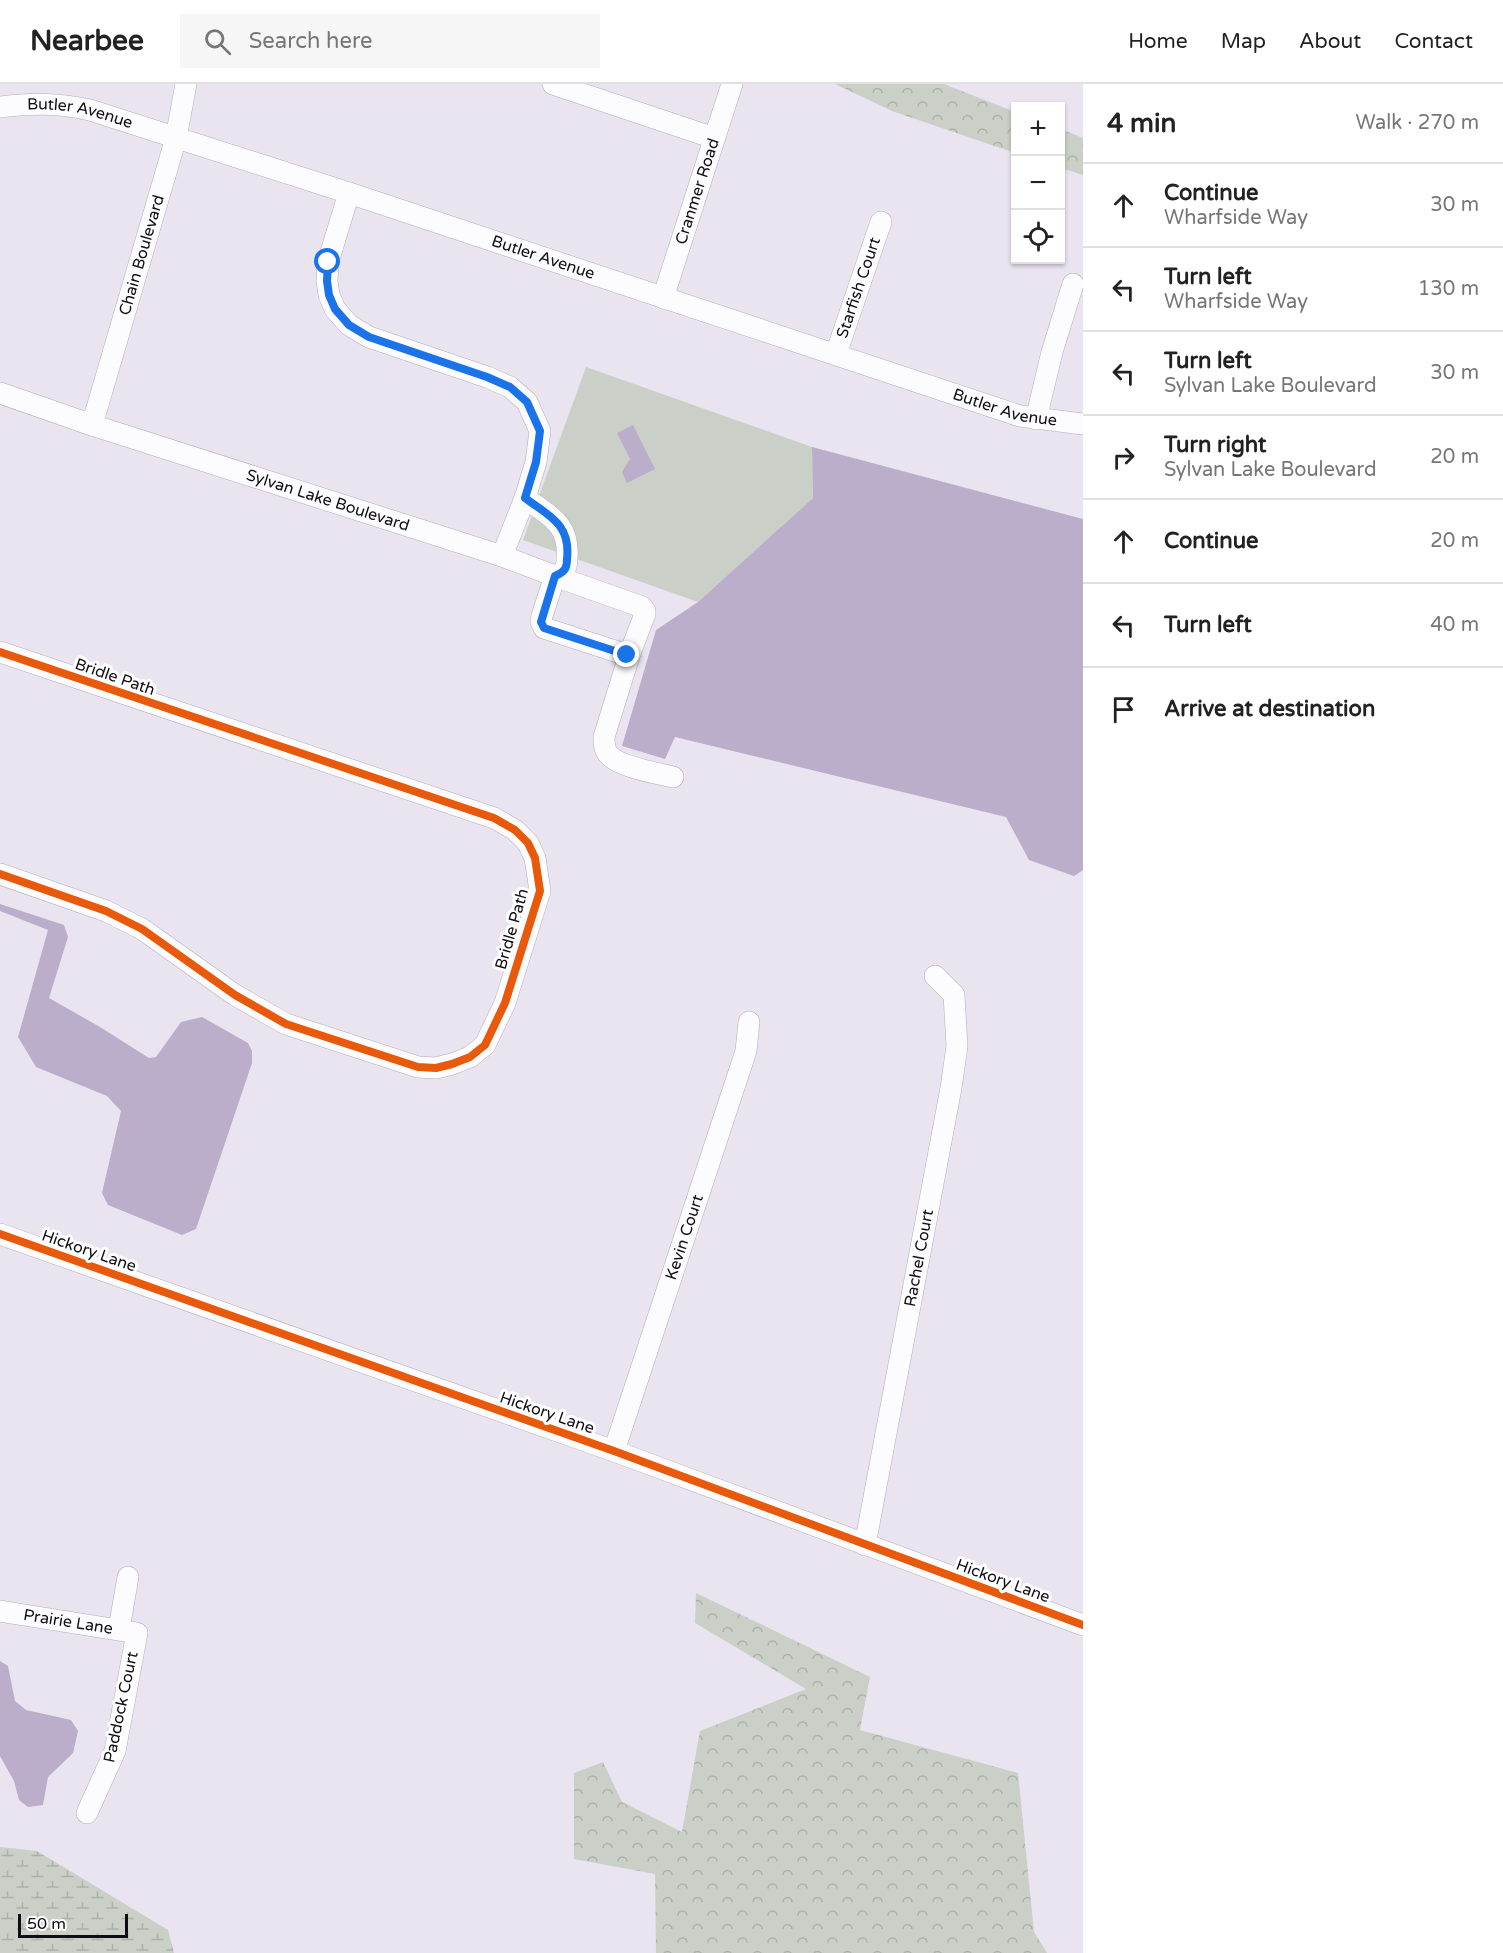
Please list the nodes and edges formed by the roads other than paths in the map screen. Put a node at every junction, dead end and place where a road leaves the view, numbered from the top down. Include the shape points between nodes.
1 (186, 84) edge
2 (553, 84) edge
3 (732, 84) edge
4 (0, 107) edge
5 (176, 138) junction
6 (714, 138) junction
7 (349, 193) junction
8 (881, 222) dead end
9 (1073, 284) dead end
10 (663, 298) junction
11 (836, 354) junction
12 (0, 393) edge
13 (1036, 419) junction
14 (1083, 424) edge
15 (92, 425) junction
16 (525, 498) junction
17 (502, 556) junction
18 (555, 576) junction
19 (0, 652) edge
20 (630, 653) junction
21 (673, 777) dead end
22 (0, 874) edge
23 (935, 976) dead end
24 (749, 1022) dead end
25 (0, 1234) edge
26 (614, 1451) junction
27 (865, 1545) junction
28 (128, 1577) dead end
29 (0, 1611) edge
30 (1083, 1625) edge
31 (128, 1631) junction
32 (87, 1813) dead end

1 - 5 street, Chain Boulevard
2 - 6 street
3 - 6 street, Cranmer Road
4 - 5 street, Butler Avenue via 33,103 69,105
5 - 7 street, Butler Avenue
5 - 15 street, Chain Boulevard
6 - 10 street, Cranmer Road
7 - 10 street, Butler Avenue
7 - 16 street via 328,262 329,295 335,309 349,325 369,337 487,377 510,387 527,402 540,431
8 - 11 street, Starfish Court
9 - 13 street
10 - 11 street, Butler Avenue
11 - 13 street, Butler Avenue
12 - 15 street, Sylvan Lake Boulevard
13 - 14 street, Butler Avenue
15 - 17 street, Sylvan Lake Boulevard
16 - 17 street
16 - 18 street via 557,521 568,540 567,567
17 - 18 street, Sylvan Lake Boulevard
18 - 20 street, Sylvan Lake Boulevard via 645,610
18 - 20 street via 542,616 544,628
19 - 22 street, Bridle Path via 494,818 516,830 528,843 535,858 540,891 505,1003 485,1045 470,1057 436,1068 418,1067 286,1024 235,994 142,929 106,911
20 - 21 street via 604,736 605,749 622,762
23 - 27 street, Rachel Court via 954,995 957,1046
24 - 26 street, Kevin Court via 746,1051
25 - 26 street, Hickory Lane
26 - 27 street, Hickory Lane
27 - 30 street, Hickory Lane
28 - 31 street, Paddock Court
29 - 31 street, Prairie Lane
31 - 32 street, Paddock Court via 115,1751

